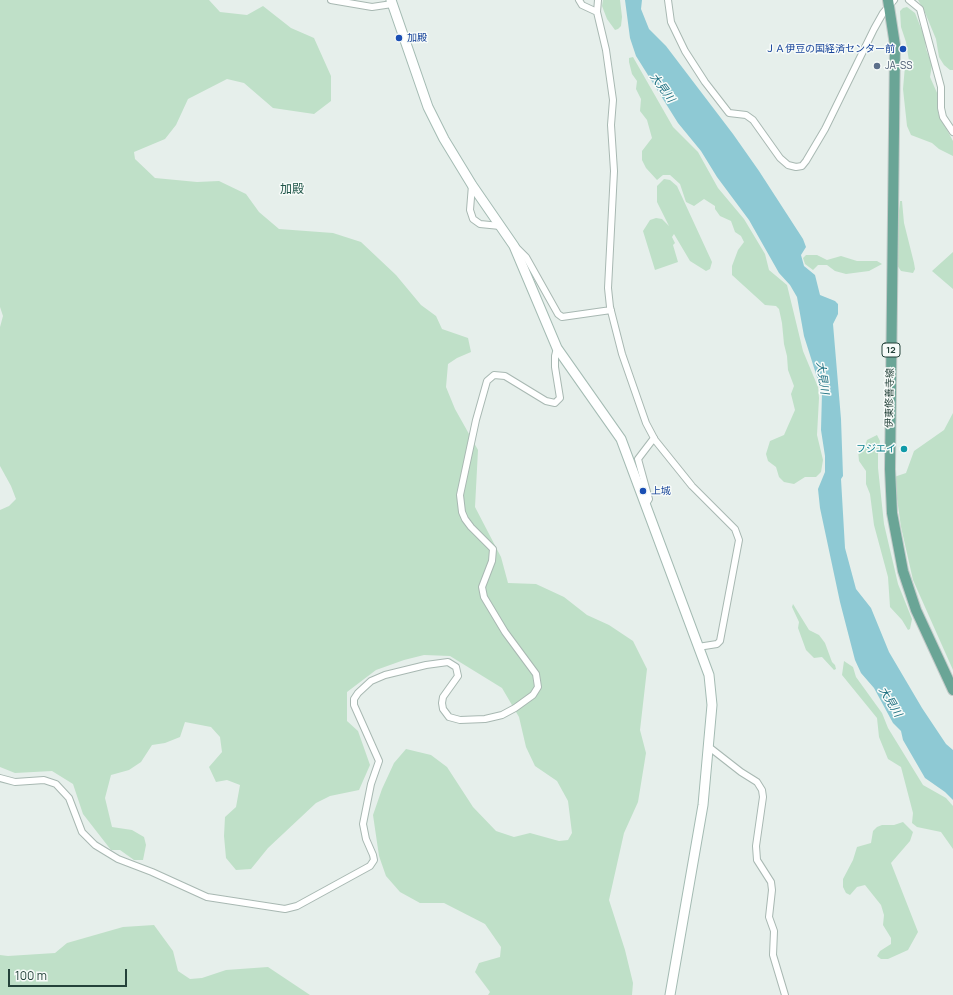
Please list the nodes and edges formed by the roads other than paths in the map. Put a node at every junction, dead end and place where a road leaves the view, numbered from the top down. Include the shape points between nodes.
1 (331, 0) edge
2 (579, 0) edge
3 (598, 0) edge
4 (668, 0) edge
5 (909, 0) edge
6 (891, 1) edge
7 (391, 2) edge
8 (597, 12) junction
9 (953, 132) edge
10 (472, 185) junction
11 (500, 226) junction
12 (512, 244) junction
13 (611, 310) junction
14 (557, 348) junction
15 (654, 438) junction
16 (646, 504) junction
17 (698, 647) junction
18 (953, 690) edge
19 (709, 747) junction
20 (0, 778) edge
21 (670, 995) edge
22 (785, 995) edge

1 - 7 street via 372,7
2 - 8 street via 582,5
3 - 8 street
4 - 6 street via 671,22 705,82 730,113 753,120 780,158 788,165 796,167 802,166 821,136 874,29
5 - 9 street via 920,10 941,87 942,113
6 - 18 main road, 伊東修善寺線 / 12 via 895,44 890,468 892,513 903,571 916,610
7 - 10 street via 428,108
8 - 13 street via 606,50 613,100 610,125 614,172 608,288
10 - 11 street
10 - 11 street via 470,210 473,219 480,224
11 - 12 street
12 - 13 street via 526,257 562,317
12 - 14 street via 526,270
13 - 15 street via 622,354
14 - 16 street via 621,439
14 - 20 street via 555,367 560,398 555,404 505,376 494,374 484,388 460,495 465,519 493,549 492,561 482,587 484,597 505,632 536,674 538,687 533,695 502,715 460,720 449,717 443,709 443,697 458,676 456,667 448,662 385,675 371,681 358,692 354,705 379,761 371,784 363,824 374,860 370,866 297,906 285,909 206,897 118,859 95,845 82,832 69,798 56,784 44,780 15,782
15 - 16 street via 638,459 649,499
15 - 17 street via 692,486 738,534 738,553 720,641 718,644
16 - 17 street
17 - 19 street via 711,687
19 - 21 street via 703,806
19 - 22 street via 757,782 762,790 757,860 771,882 769,917 774,931 773,955

